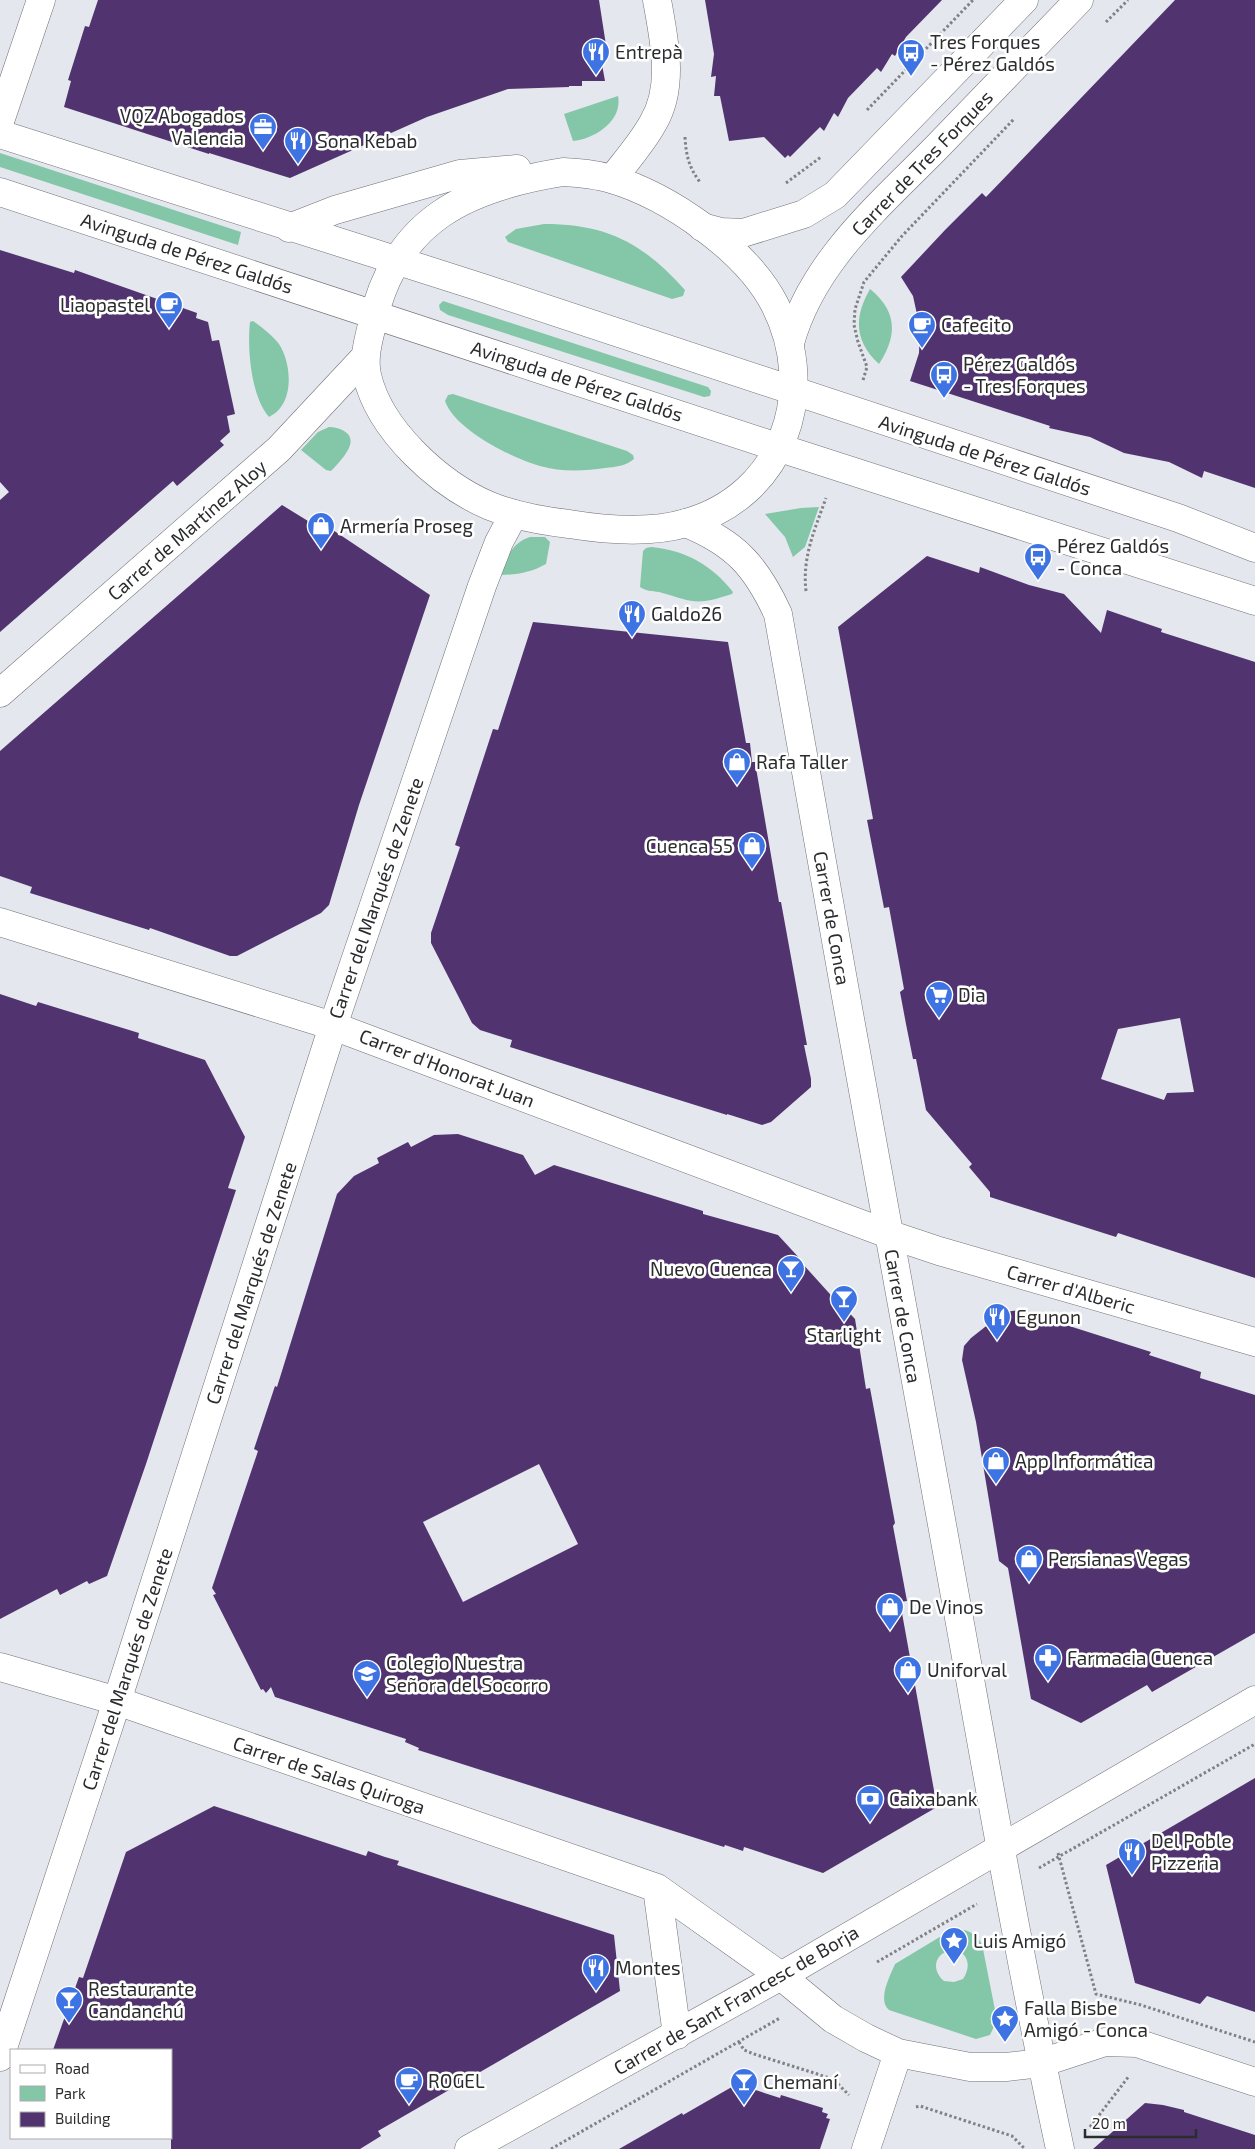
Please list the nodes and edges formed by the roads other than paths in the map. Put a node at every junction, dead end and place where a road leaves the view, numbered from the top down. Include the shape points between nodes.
1 (40, 0) edge
2 (657, 0) edge
3 (1024, 0) edge
4 (1079, 0) edge
5 (0, 121) edge
6 (0, 134) edge
7 (563, 172) junction
8 (612, 179) junction
9 (0, 192) edge
10 (702, 227) junction
11 (289, 228) junction
12 (396, 260) junction
13 (375, 314) junction
14 (790, 343) junction
15 (365, 357) junction
16 (793, 391) junction
17 (780, 448) junction
18 (514, 514) junction
19 (1178, 518) junction
20 (686, 524) junction
21 (1255, 535) edge
22 (1255, 548) edge
23 (1152, 566) junction
24 (1255, 592) edge
25 (1255, 601) edge
26 (0, 693) edge
27 (0, 922) edge
28 (333, 1026) junction
29 (888, 1234) junction
30 (1255, 1342) edge
31 (0, 1666) edge
32 (1255, 1700) edge
33 (116, 1701) junction
34 (1001, 1848) junction
35 (657, 1888) junction
36 (781, 1976) junction
37 (677, 2035) junction
38 (898, 2053) junction
39 (0, 2057) edge
40 (1041, 2063) junction
41 (1255, 2082) edge
42 (468, 2149) edge
43 (866, 2149) edge
44 (1060, 2149) edge

1 - 5 street
2 - 8 street via 666,75 663,100 653,123
3 - 10 street via 835,195 804,214 743,233
4 - 14 street, Carrer de Tres Forques via 840,247 806,302
6 - 11 street, Avinguda de Pérez Galdós
7 - 8 street
7 - 11 street via 523,168 460,174 356,204
7 - 12 street via 526,178 475,195 414,234
8 - 10 street via 666,204
9 - 13 street, Avinguda de Pérez Galdós
10 - 14 street via 731,250 755,276 774,304
11 - 12 street, Avinguda de Pérez Galdós
12 - 13 street
12 - 16 street, Avinguda de Pérez Galdós
13 - 15 street
13 - 17 street, Avinguda de Pérez Galdós
14 - 16 street
15 - 18 street via 366,373 380,410 413,452 462,491
15 - 26 street, Carrer de Martínez Aloy via 279,449
16 - 17 street via 793,406
16 - 19 street, Avinguda de Pérez Galdós
17 - 20 street via 762,476 743,494 726,506
17 - 23 street, Avinguda de Pérez Galdós
18 - 20 street via 578,526 625,530
18 - 28 street, Carrer del Marqués de Zenete via 482,586
19 - 21 street, Avinguda de Pérez Galdós
19 - 22 street, Avinguda de Pérez Galdós
20 - 29 street, Carrer de Conca via 731,547 752,569 778,614
23 - 24 street, Avinguda de Pérez Galdós
23 - 25 street, Avinguda de Pérez Galdós
27 - 28 street, Carrer d'Honorat Juan
28 - 29 street, Carrer d'Honorat Juan
28 - 33 street, Carrer del Marqués de Zenete
29 - 30 street, Carrer d'Alberic
29 - 34 street, Carrer de Conca
31 - 33 street, Carrer de Salas Quiroga
32 - 34 street, Carrer de Sant Francesc de Borja
33 - 35 street, Carrer de Salas Quiroga
33 - 39 street, Carrer del Marqués de Zenete
34 - 36 street, Carrer de Sant Francesc de Borja
34 - 40 street, Carrer de Conca
35 - 36 street, Carrer de Salas Quiroga
35 - 37 street
36 - 37 street, Carrer de Sant Francesc de Borja
36 - 38 street, Carrer de Salas Quiroga via 833,2019
37 - 42 street, Carrer de Sant Francesc de Borja
38 - 40 street, Carrer de Salas Quiroga via 970,2067
38 - 43 street
40 - 41 street, Carrer de Salas Quiroga via 1105,2042 1137,2042
40 - 44 street, Carrer de Conca

